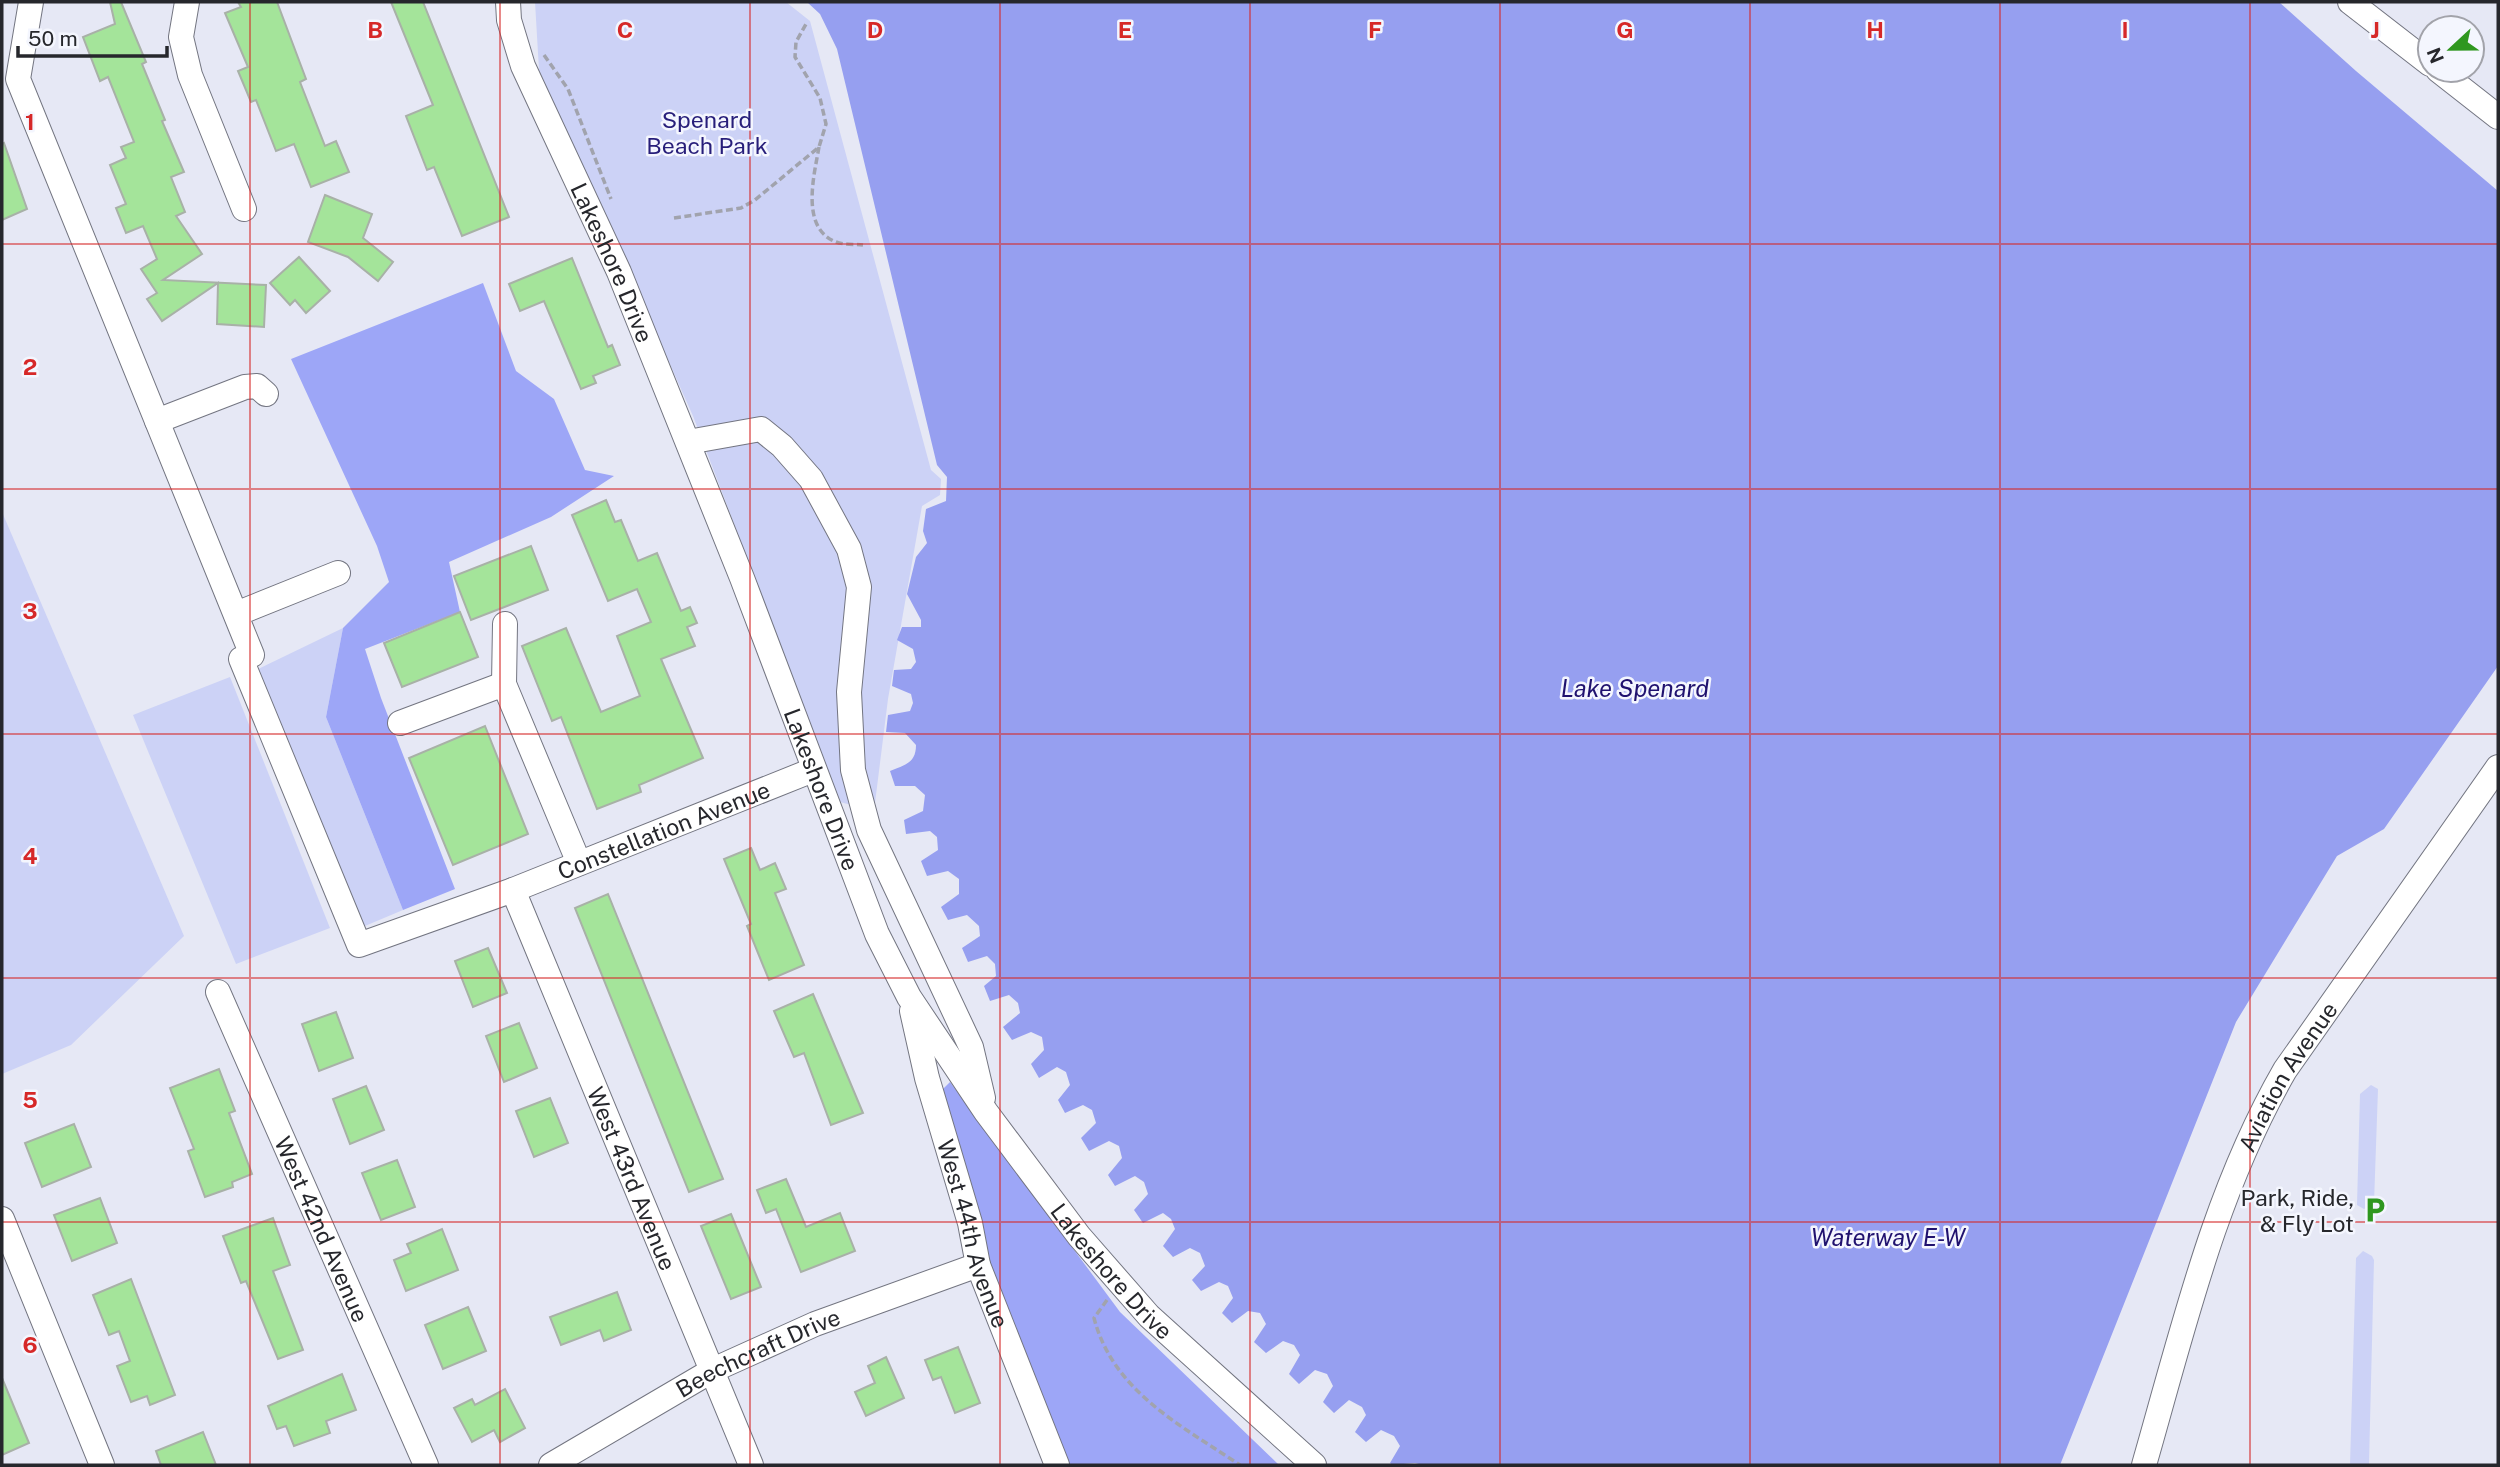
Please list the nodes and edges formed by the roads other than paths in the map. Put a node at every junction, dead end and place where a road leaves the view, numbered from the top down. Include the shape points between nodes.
1 (31, 2) edge
2 (187, 2) edge
3 (508, 2) edge
4 (2350, 2) edge
5 (2416, 53) edge
6 (2456, 84) edge
7 (2498, 117) edge
8 (244, 209) dead end
9 (266, 394) dead end
10 (158, 421) junction
11 (688, 442) junction
12 (338, 573) dead end
13 (236, 614) junction
14 (505, 624) dead end
15 (504, 684) junction
16 (400, 723) dead end
17 (2498, 767) edge
18 (813, 769) junction
19 (579, 863) junction
20 (513, 890) junction
21 (218, 992) dead end
22 (909, 997) junction
23 (986, 1112) junction
24 (2, 1219) edge
25 (978, 1265) junction
26 (713, 1370) junction
27 (102, 1465) edge
28 (426, 1465) edge
29 (551, 1465) edge
30 (751, 1465) edge
31 (1057, 1465) edge
32 (1314, 1465) edge
33 (2144, 1465) edge

1 - 10 street via 18,79
2 - 8 street via 181,37 190,75
3 - 11 street, Lakeshore Drive via 523,66 619,272
4 - 5 street
6 - 7 street
9 - 10 street via 257,386 245,387
10 - 13 street
11 - 18 street, Lakeshore Drive
11 - 23 street via 761,429 811,478 849,549 859,587 849,692 853,770 869,830 971,1047
12 - 13 street
13 - 20 street, Constellation Avenue via 247,657 359,945
14 - 15 street
15 - 16 street
15 - 19 street
17 - 33 street, Aviation Avenue via 2285,1070 2258,1117 2215,1219
18 - 19 street, Constellation Avenue
18 - 22 street, Lakeshore Drive via 877,934
19 - 20 street, Constellation Avenue
20 - 26 street, West 43rd Avenue
21 - 28 street, West 42nd Avenue
22 - 23 street, Lakeshore Drive
22 - 25 street, West 44th Avenue
23 - 32 street, Lakeshore Drive via 1079,1236 1149,1316
24 - 27 street
25 - 26 street, Beechcraft Drive via 815,1324
25 - 31 street, West 44th Avenue
26 - 29 street, Beechcraft Drive
26 - 30 street, West 43rd Avenue

